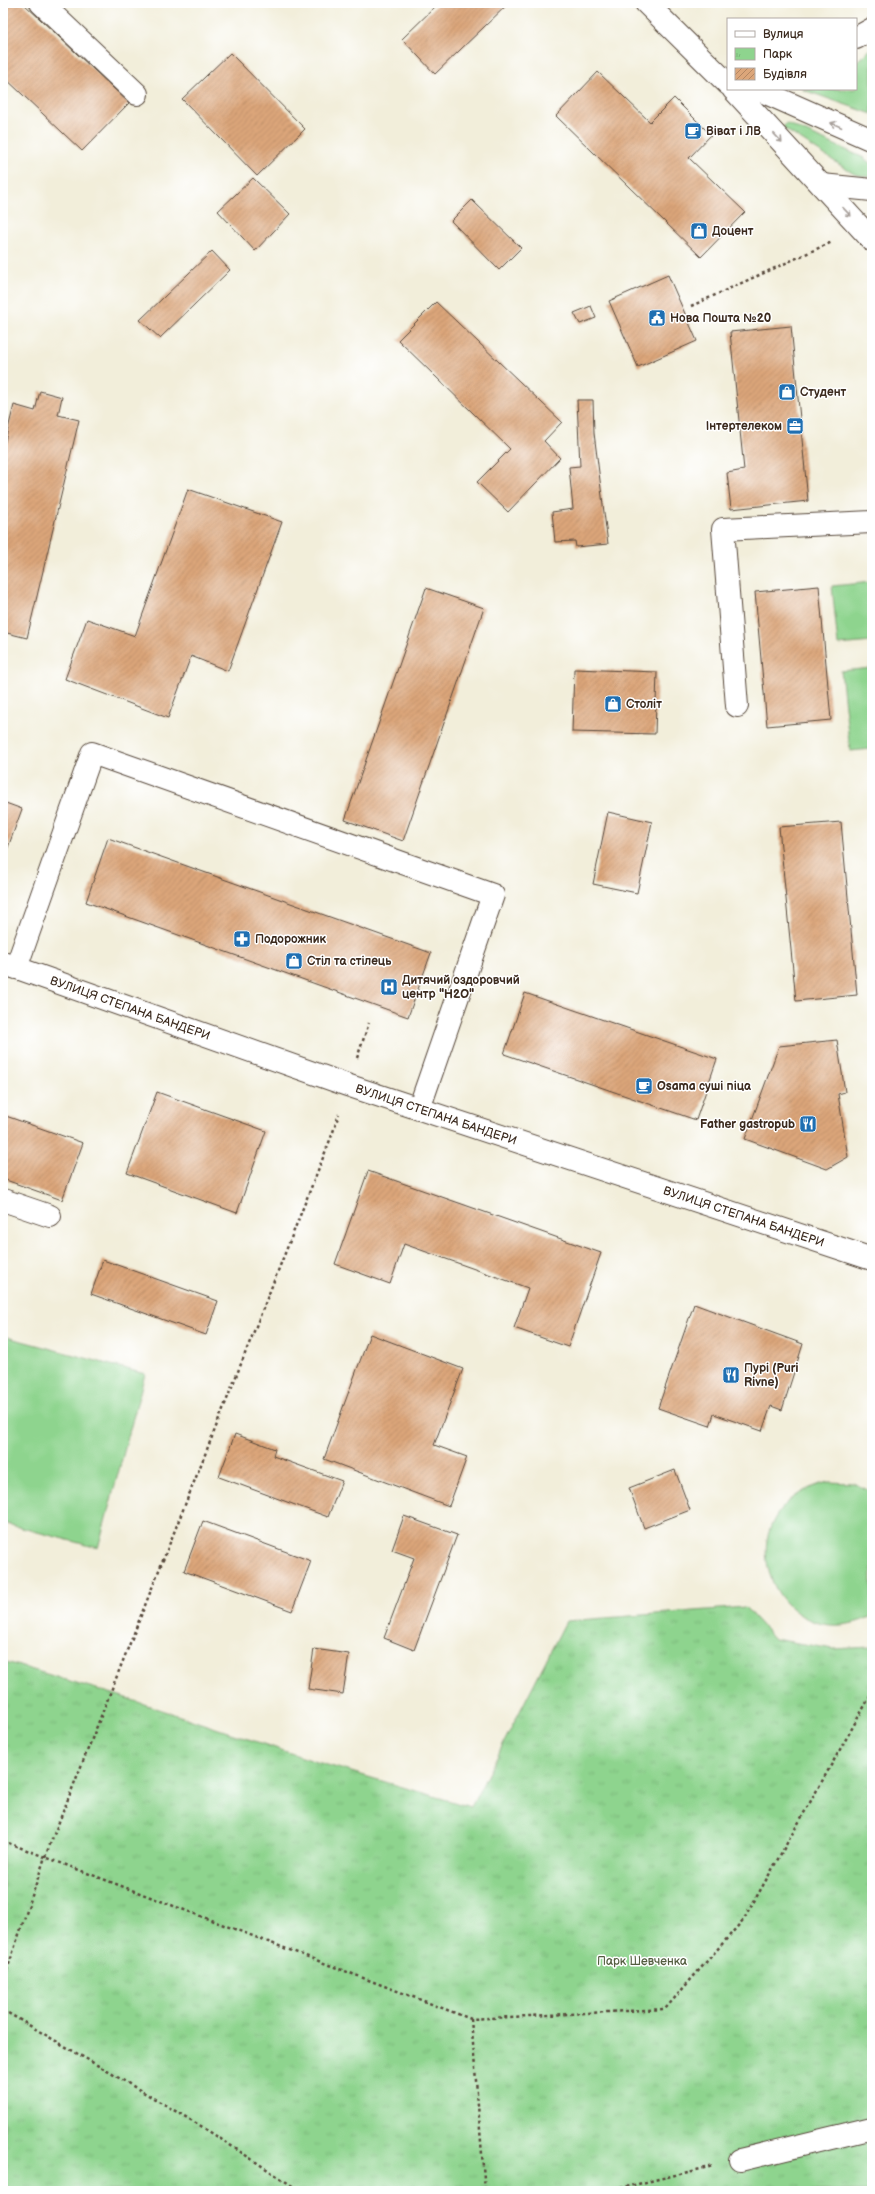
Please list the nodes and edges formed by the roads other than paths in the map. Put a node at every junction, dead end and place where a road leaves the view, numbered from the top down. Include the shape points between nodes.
1 (41, 3) edge
2 (646, 3) edge
3 (872, 29) edge
4 (857, 37) edge
5 (724, 74) edge
6 (734, 90) edge
7 (759, 90) edge
8 (137, 94) dead end
9 (872, 140) edge
10 (822, 185) junction
11 (872, 190) edge
12 (872, 240) edge
13 (872, 522) edge
14 (737, 706) dead end
15 (10, 965) edge
16 (419, 1109) junction
17 (3, 1200) edge
18 (50, 1216) dead end
19 (872, 1259) edge
20 (872, 2128) edge
21 (740, 2160) road end

1 - 8 main road
2 - 5 main road
3 - 4 main road
6 -> 10 main road
9 -> 7 main road
10 - 11 main road
10 -> 12 main road
13 - 14 main road via 723,529
15 - 16 main road, ВУЛИЦЯ СТЕПАНА БАНДЕРИ
15 - 16 main road via 92,753 107,758 493,896
16 - 19 main road, ВУЛИЦЯ СТЕПАНА БАНДЕРИ
17 - 18 main road
20 - 21 main road

